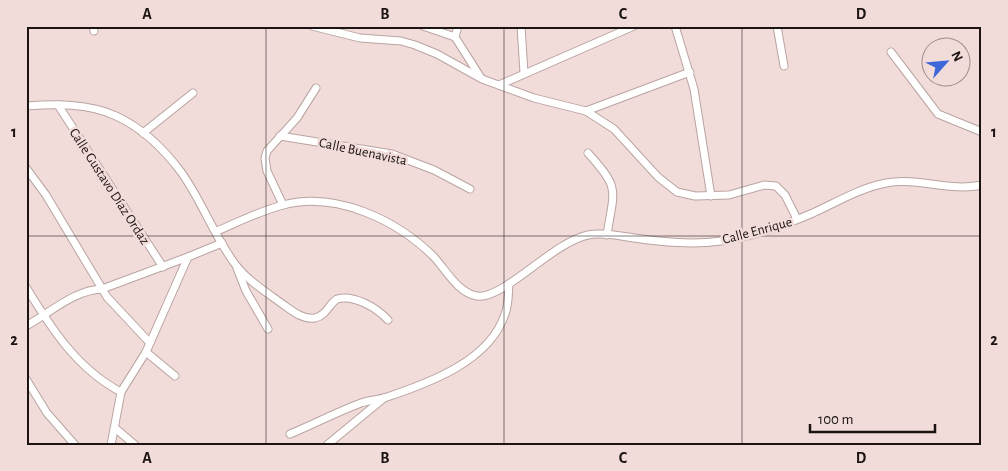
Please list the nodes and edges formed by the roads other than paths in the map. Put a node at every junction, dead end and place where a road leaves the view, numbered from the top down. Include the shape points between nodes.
1 (312, 26) edge
2 (423, 26) edge
3 (458, 26) edge
4 (521, 26) edge
5 (634, 26) edge
6 (675, 26) edge
7 (777, 26) edge
8 (455, 37) junction
9 (891, 52) dead end
10 (784, 66) dead end
11 (690, 72) junction
12 (524, 73) junction
13 (482, 79) junction
14 (499, 85) junction
15 (316, 88) dead end
16 (193, 94) dead end
17 (58, 105) junction
18 (26, 106) edge
19 (586, 111) junction
20 (982, 132) edge
21 (143, 133) junction
22 (280, 136) junction
23 (588, 153) dead end
24 (26, 168) edge
25 (982, 185) edge
26 (470, 190) dead end
27 (711, 196) junction
28 (283, 205) junction
29 (797, 219) junction
30 (216, 231) junction
31 (606, 235) junction
32 (222, 243) junction
33 (188, 257) junction
34 (236, 265) junction
35 (162, 266) junction
36 (509, 284) junction
37 (26, 287) edge
38 (102, 289) junction
39 (44, 316) junction
40 (388, 320) dead end
41 (26, 326) edge
42 (268, 329) dead end
43 (150, 343) junction
44 (146, 352) junction
45 (175, 376) dead end
46 (26, 379) edge
47 (121, 392) junction
48 (384, 398) junction
49 (115, 428) junction
50 (290, 434) dead end
51 (75, 445) edge
52 (111, 445) edge
53 (135, 445) edge
54 (327, 445) edge

1 - 13 street via 360,38 416,45
2 - 8 street
3 - 8 street
4 - 12 street
5 - 12 street
6 - 11 street
7 - 10 street
8 - 13 street
9 - 20 street via 938,114
11 - 19 street
11 - 27 street via 699,109
12 - 14 street
13 - 14 street
14 - 19 street
15 - 22 street via 297,118
16 - 21 street
17 - 18 street
17 - 21 street via 98,110
17 - 35 street, Calle Gustavo Díaz Ordaz
19 - 27 street via 623,137 669,188 686,195
21 - 30 street via 180,171
22 - 26 street, Calle Buenavista via 392,154 434,170
22 - 28 street via 267,151 264,164
23 - 31 street via 613,185
24 - 38 street via 46,195
25 - 29 street, Calle Enrique via 888,183 859,191
27 - 29 street via 741,193 764,185 776,186 785,195
28 - 30 street, Calle Enrique
28 - 36 street, Calle Enrique via 300,202 337,204 374,216 412,238 462,289 474,295 492,294
29 - 31 street, Calle Enrique via 741,236 705,242
30 - 32 street
31 - 36 street, Calle Enrique via 587,235 568,242
32 - 33 street
32 - 34 street
33 - 35 street
33 - 43 street
34 - 40 street via 287,308 307,318 325,313 333,302 341,298 367,305
34 - 42 street via 246,291
35 - 38 street
36 - 48 street via 505,316 470,359 449,372
37 - 39 street
38 - 39 street via 79,293
38 - 43 street via 118,311
39 - 41 street
39 - 47 street via 64,345 88,370
43 - 44 street
44 - 45 street
44 - 47 street
46 - 51 street via 46,413
47 - 49 street
48 - 50 street via 362,403
48 - 54 street
49 - 52 street
49 - 53 street

